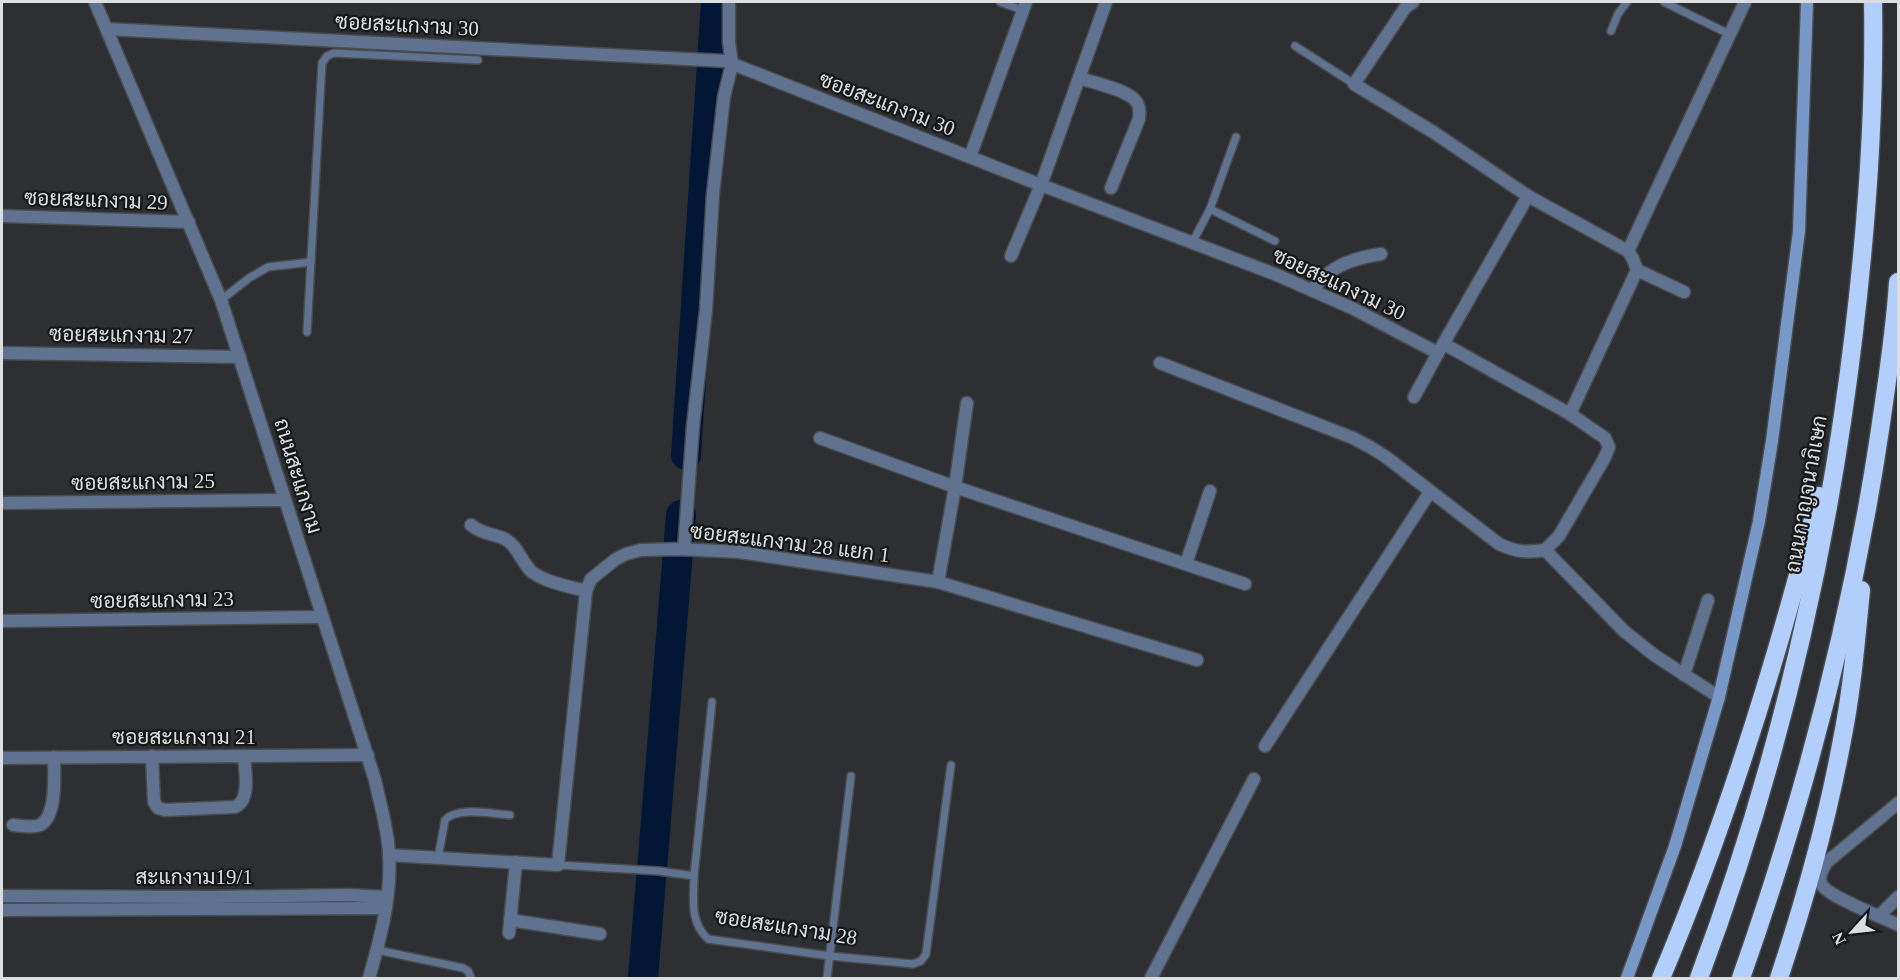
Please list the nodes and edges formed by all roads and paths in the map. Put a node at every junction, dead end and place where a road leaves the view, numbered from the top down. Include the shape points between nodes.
1 (95, 2) edge
2 (729, 2) edge
3 (1000, 2) edge
4 (1107, 2) edge
5 (1413, 2) edge
6 (1627, 2) edge
7 (1664, 2) edge
8 (1744, 2) edge
9 (1807, 2) edge
10 (1873, 2) edge
11 (1024, 6) edge
12 (107, 29) junction
13 (1611, 31) dead end
14 (1729, 34) junction
15 (1295, 46) dead end
16 (478, 60) dead end
17 (728, 63) junction
18 (1079, 78) junction
19 (1354, 84) junction
20 (1236, 137) dead end
21 (970, 157) junction
22 (1041, 185) junction
23 (1111, 188) dead end
24 (1528, 196) junction
25 (1210, 209) junction
26 (2, 216) edge
27 (189, 222) junction
28 (1275, 241) dead end
29 (1192, 243) junction
30 (1628, 251) junction
31 (1381, 254) dead end
32 (1011, 256) dead end
33 (311, 262) junction
34 (1637, 270) junction
35 (1899, 282) edge
36 (1311, 290) junction
37 (1684, 292) dead end
38 (221, 300) junction
39 (307, 332) dead end
40 (1441, 349) junction
41 (2, 353) edge
42 (240, 357) junction
43 (1160, 363) dead end
44 (1847, 387) junction
45 (1414, 397) dead end
46 (967, 403) dead end
47 (1570, 414) junction
48 (820, 438) dead end
49 (1873, 475) junction
50 (956, 487) junction
51 (1210, 491) dead end
52 (1430, 492) junction
53 (285, 500) junction
54 (2, 503) edge
55 (471, 525) dead end
56 (681, 549) junction
57 (1545, 549) junction
58 (1186, 564) junction
59 (938, 582) junction
60 (1245, 584) dead end
61 (586, 591) junction
62 (1708, 600) dead end
63 (322, 617) junction
64 (2, 621) edge
65 (1197, 660) dead end
66 (1684, 675) junction
67 (1719, 697) junction
68 (712, 702) dead end
69 (1265, 746) dead end
70 (368, 755) junction
71 (152, 756) junction
72 (244, 756) junction
73 (54, 757) junction
74 (2, 758) edge
75 (951, 765) dead end
76 (852, 776) dead end
77 (1254, 779) dead end
78 (1899, 803) edge
79 (510, 814) dead end
80 (13, 825) dead end
81 (389, 855) junction
82 (438, 858) junction
83 (516, 862) junction
84 (558, 865) junction
85 (694, 876) junction
86 (2, 896) edge
87 (1899, 897) edge
88 (386, 903) junction
89 (2, 910) edge
90 (1880, 915) junction
91 (510, 920) junction
92 (1899, 925) edge
93 (509, 933) dead end
94 (600, 933) dead end
95 (378, 950) junction
96 (830, 956) junction
97 (369, 978) edge
98 (471, 978) edge
99 (827, 978) edge
100 (1151, 978) edge
101 (1627, 978) edge
102 (1661, 978) edge
103 (1699, 978) edge
104 (1741, 978) edge
105 (1779, 978) edge

1 - 12 street, ถนนสะแกงาม
2 - 17 street
3 - 11 lane
4 - 18 street
5 - 19 street
6 - 13 lane
7 - 14 lane
8 - 14 street
9 - 67 main road via 1798,231 1773,441
10 - 44 highway, ถนนกาญจนาภิเษก via 1867,196
11 - 21 street
12 - 17 street, ซอยสะแกงาม 30
12 - 27 street, ถนนสะแกงาม
14 - 30 street
15 - 19 lane
16 - 33 lane via 334,53 327,56 322,63
17 - 21 street, ซอยสะแกงาม 30
17 - 56 street
18 - 22 street
18 - 23 street via 1127,94 1137,101 1140,110
19 - 24 street
20 - 25 lane
21 - 22 street, ซอยสะแกงาม 30
22 - 29 street, ซอยสะแกงาม 30
22 - 32 street
24 - 30 street
24 - 40 street
25 - 28 lane
25 - 29 lane
26 - 27 street, ซอยสะแกงาม 29
27 - 38 street, ถนนสะแกงาม
29 - 36 street, ซอยสะแกงาม 30
30 - 34 street
31 - 36 street via 1341,264
33 - 38 lane via 268,267
33 - 39 lane
34 - 37 street
34 - 47 street
35 - 49 highway
36 - 40 street, ซอยสะแกงาม 30
38 - 42 street, ถนนสะแกงาม
40 - 45 street
40 - 47 street, ซอยสะแกงาม 30
41 - 42 street, ซอยสะแกงาม 27
42 - 53 street, ถนนสะแกงาม
43 - 52 street via 1353,438 1386,457
44 - 102 highway via 1796,585 1756,719 1712,850
44 - 103 highway, ถนนกาญจนาภิเษก via 1820,551 1787,695 1746,841
46 - 50 street
47 - 57 street, ซอยสะแกงาม 30 via 1605,438 1609,447 1559,536
48 - 50 street
49 - 104 highway via 1821,718 1786,845
49 - 105 highway via 1854,667 1842,740 1810,877
50 - 58 street
50 - 59 street
51 - 58 street
52 - 57 street via 1500,544 1529,553
52 - 69 street
53 - 54 street, ซอยสะแกงาม 25
53 - 63 street, ถนนสะแกงาม
55 - 61 street via 480,533 507,540 531,571
56 - 59 street, ซอยสะแกงาม 28 แยก 1 via 739,552
56 - 61 street, ซอยสะแกงาม 28 แยก 1 via 626,554 591,579
57 - 66 street via 1624,631
58 - 60 street
59 - 65 street, ซอยสะแกงาม 28 แยก 1
61 - 84 street
62 - 66 street
63 - 64 street, ซอยสะแกงาม 23
63 - 70 street, ถนนสะแกงาม
66 - 67 street
67 - 101 main road via 1675,846
68 - 85 lane, ซอยสะแกงาม 28
70 - 72 street, ซอยสะแกงาม 21
70 - 81 street, ถนนสะแกงาม
71 - 72 street, ซอยสะแกงาม 21
71 - 72 street via 154,802 165,810 239,805 244,797
71 - 73 street, ซอยสะแกงาม 21
73 - 74 street, ซอยสะแกงาม 21
73 - 80 street via 52,810 46,820 39,825
75 - 96 lane, ซอยสะแกงาม 28 via 926,954 913,964
76 - 96 lane
77 - 100 street
78 - 90 street via 1827,862 1821,872 1820,882 1833,896
79 - 82 lane via 459,812 448,816
81 - 82 street
81 - 88 street, ถนนสะแกงาม
82 - 83 street
83 - 84 street
83 - 91 street
84 - 85 lane
85 - 96 lane, ซอยสะแกงาม 28 via 694,921 708,939
86 - 88 street, สะแกงาม19/1 via 348,895
87 - 90 street
88 - 89 street
88 - 95 street, ถนนสะแกงาม
90 - 92 street
91 - 93 street
91 - 94 street
95 - 97 street, ถนนสะแกงาม
95 - 98 lane via 463,968
96 - 99 lane

